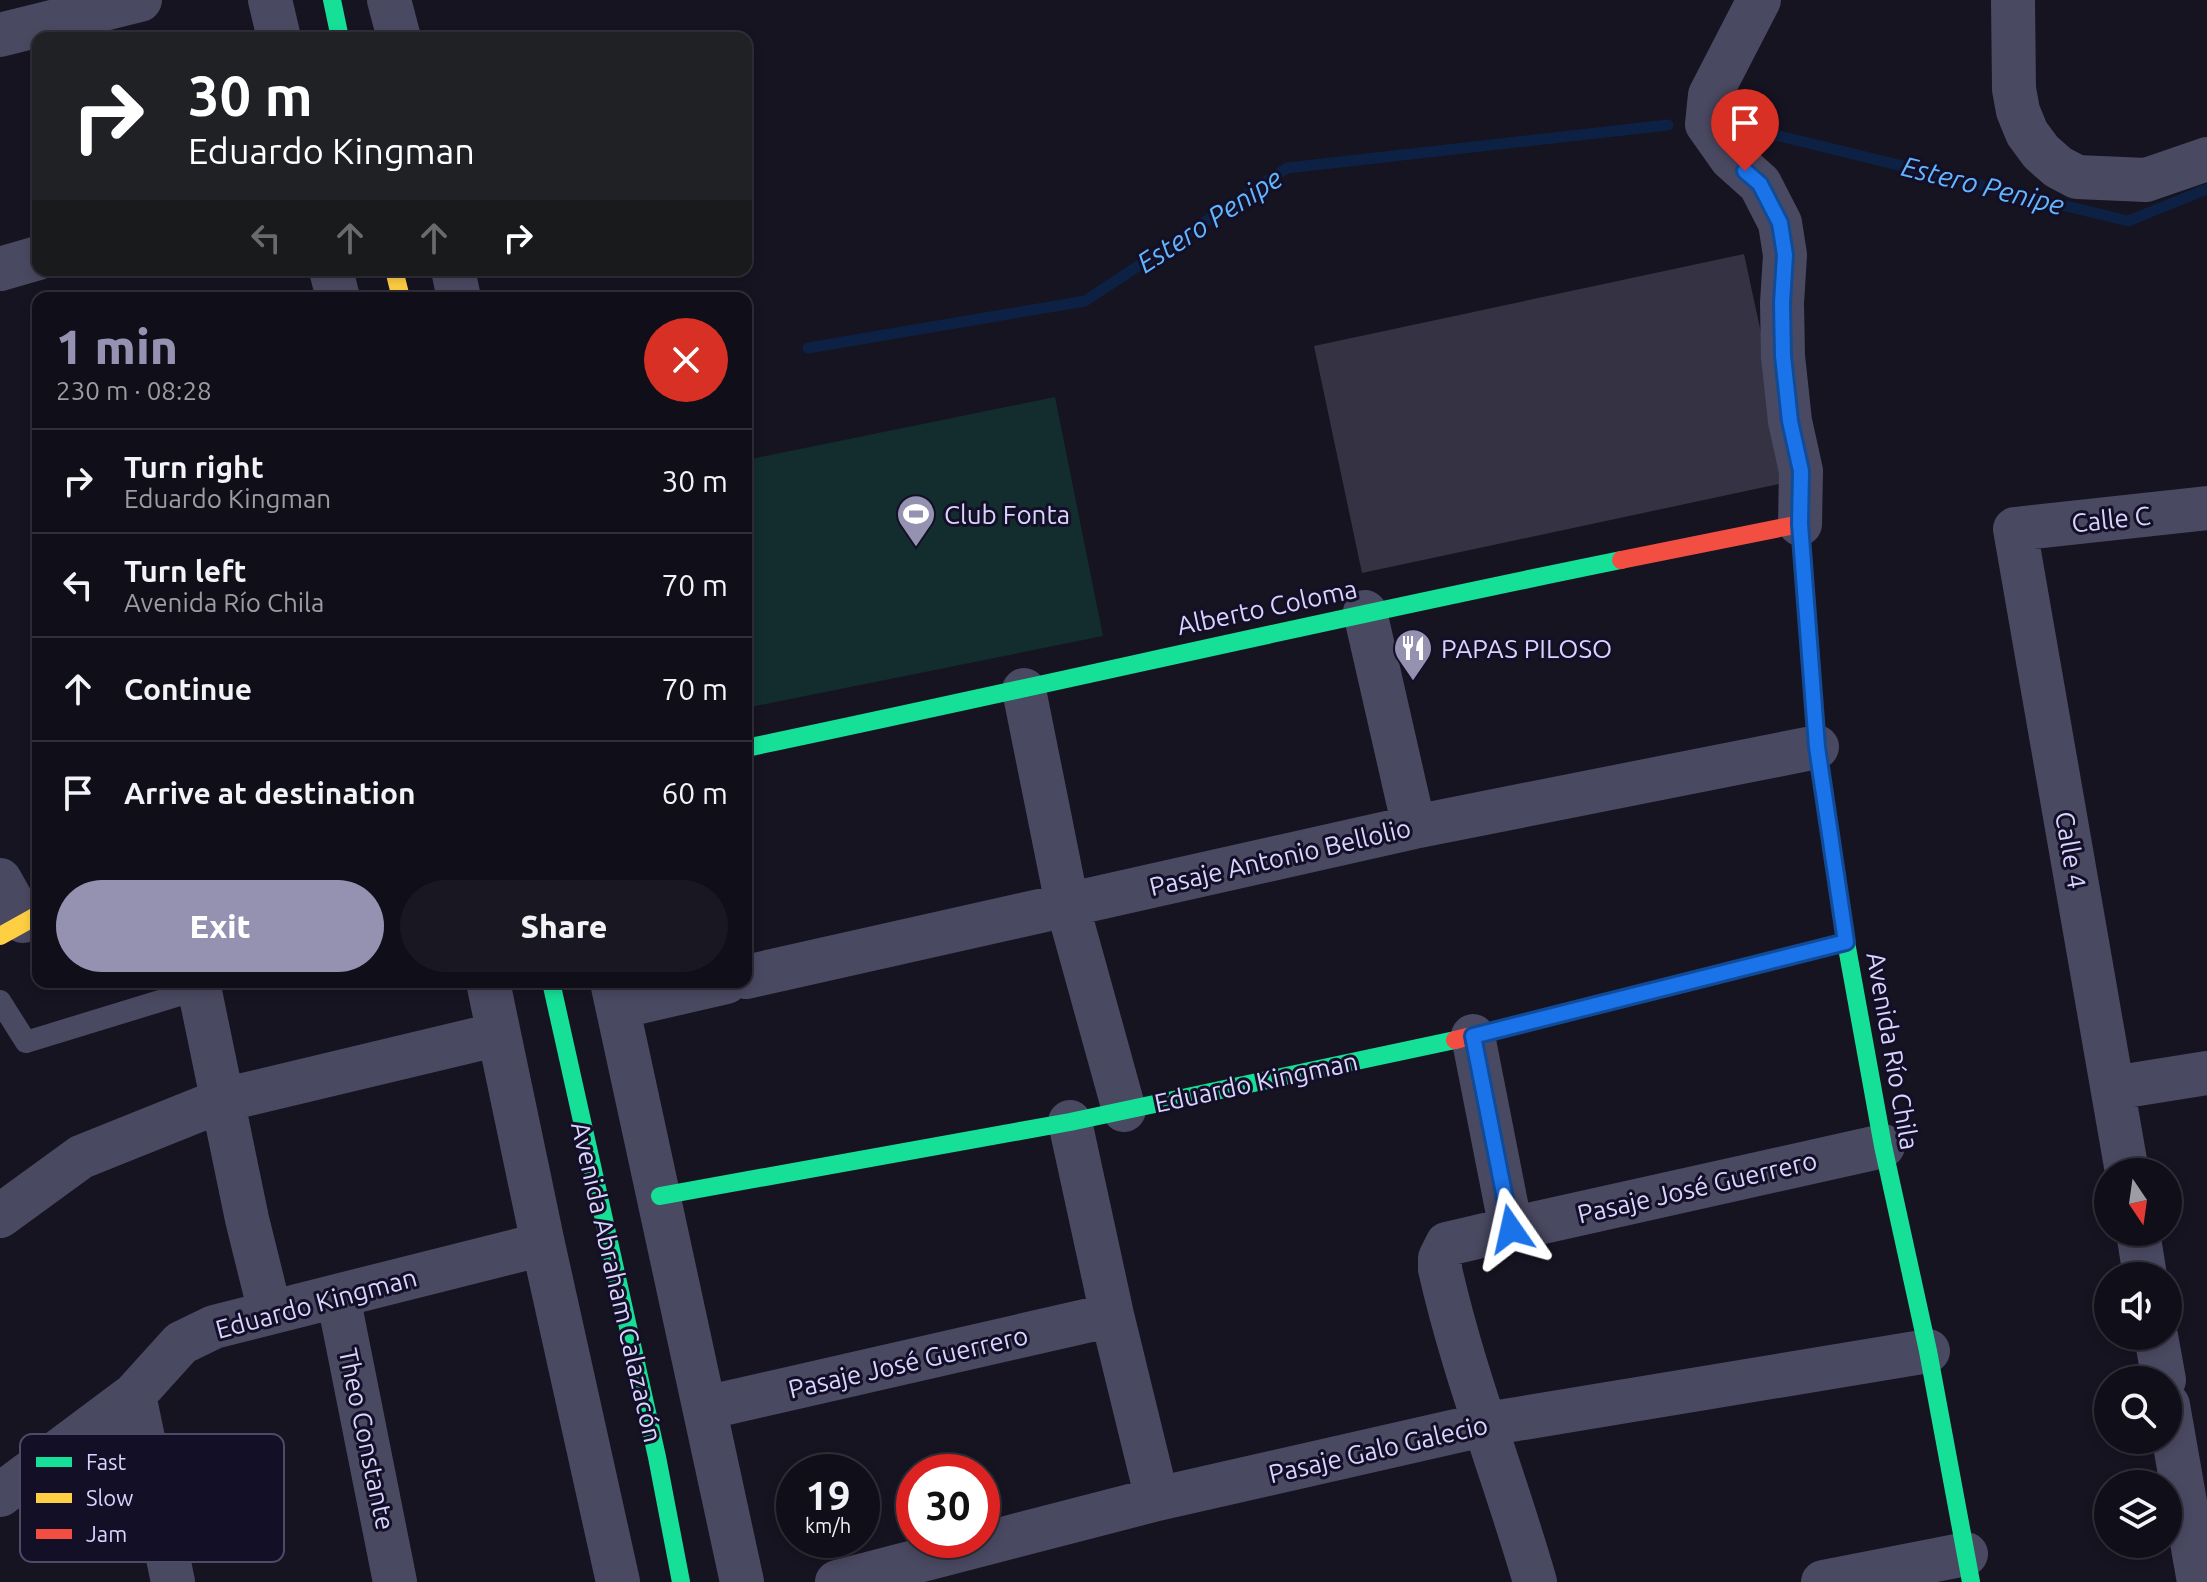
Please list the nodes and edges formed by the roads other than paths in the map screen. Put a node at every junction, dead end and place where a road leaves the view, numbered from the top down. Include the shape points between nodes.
1 (140, 0) edge
2 (270, 0) edge
3 (332, 0) edge
4 (389, 0) edge
5 (1759, 0) edge
6 (2013, 0) edge
7 (278, 32) edge
8 (339, 32) edge
9 (397, 32) edge
10 (0, 35) edge
11 (2207, 159) edge
12 (32, 260) edge
13 (0, 269) edge
14 (2207, 508) edge
15 (1800, 524) junction
16 (2015, 529) joint
17 (1365, 612) junction
18 (1024, 690) junction
19 (752, 747) edge
20 (1817, 747) junction
21 (1414, 827) junction
22 (0, 880) edge
23 (1067, 904) junction
24 (20, 924) edge
25 (1846, 942) junction
26 (752, 976) edge
27 (190, 988) edge
28 (200, 988) edge
29 (489, 988) edge
30 (552, 988) edge
31 (670, 988) edge
32 (615, 994) edge
33 (0, 1001) edge
34 (499, 1034) junction
35 (1473, 1036) junction
36 (2207, 1073) edge
37 (2113, 1088) junction
38 (223, 1100) junction
39 (1124, 1110) junction
40 (1070, 1122) junction
41 (1883, 1146) junction
42 (2125, 1158) edge
43 (660, 1196) junction
44 (0, 1216) edge
45 (1511, 1229) junction
46 (543, 1244) junction
47 (338, 1296) junction
48 (270, 1312) junction
49 (1112, 1315) junction
50 (1928, 1351) junction
51 (134, 1395) junction
52 (705, 1408) junction
53 (1487, 1424) junction
54 (82, 1434) edge
55 (142, 1434) edge
56 (2177, 1454) edge
57 (20, 1480) edge
58 (0, 1495) edge
59 (1157, 1499) junction
60 (169, 1562) edge
61 (1969, 1568) edge
62 (886, 1577) edge
63 (173, 1582) edge
64 (395, 1582) edge
65 (618, 1582) edge
66 (681, 1582) edge
67 (742, 1582) edge
68 (837, 1582) edge
69 (1535, 1582) edge
70 (1823, 1582) edge
71 (2199, 1582) edge

1 - 10 street
2 - 7 street
3 - 8 street
4 - 9 street
5 - 15 street via 1710,95 1707,124 1731,158 1760,184 1780,223 1785,255 1783,356 1801,471
6 - 11 street via 2018,111 2027,133 2058,167 2077,177 2146,180
12 - 13 street
14 - 16 street, Calle C
15 - 17 street, Alberto Coloma
15 - 20 street, Avenida Río Chila
16 - 37 street, Calle 4
17 - 18 street, Alberto Coloma
17 - 21 street
18 - 19 street, Alberto Coloma
18 - 23 street
20 - 21 street, Pasaje Antonio Bellolio
20 - 25 street, Avenida Río Chila
21 - 23 street, Pasaje Antonio Bellolio
22 - 24 street
23 - 26 street, Pasaje Antonio Bellolio
23 - 39 street
25 - 35 street, Eduardo Kingman
25 - 41 street, Avenida Río Chila
27 - 33 lane via 26,1042
28 - 38 street
29 - 34 street
30 - 66 street, Avenida Abraham Calazacón
31 - 32 street
32 - 43 street
34 - 38 street
34 - 46 street
35 - 39 street, Eduardo Kingman
35 - 45 street
36 - 37 street
37 - 42 street, Calle 4
38 - 44 street via 81,1157
38 - 48 street
39 - 40 street, Eduardo Kingman
40 - 43 street, Eduardo Kingman
40 - 49 street
41 - 45 street, Pasaje José Guerrero
41 - 50 street, Avenida Río Chila
43 - 52 street
45 - 53 street, Pasaje José Guerrero via 1447,1244 1440,1258 1475,1397
46 - 47 street, Eduardo Kingman
46 - 65 street
47 - 48 street, Eduardo Kingman
47 - 64 street, Theo Constante
48 - 51 street, Eduardo Kingman via 214,1327 181,1343
49 - 52 street, Pasaje José Guerrero
49 - 59 street
50 - 53 street, Pasaje Galo Galecio
50 - 61 street, Avenida Río Chila
51 - 54 street, Eduardo Kingman
51 - 55 street
52 - 67 street
53 - 59 street, Pasaje Galo Galecio
53 - 69 street
56 - 71 street
57 - 58 street, Eduardo Kingman
59 - 62 street, Pasaje Galo Galecio
60 - 63 street
61 - 70 street
62 - 68 street, Pasaje Galo Galecio

